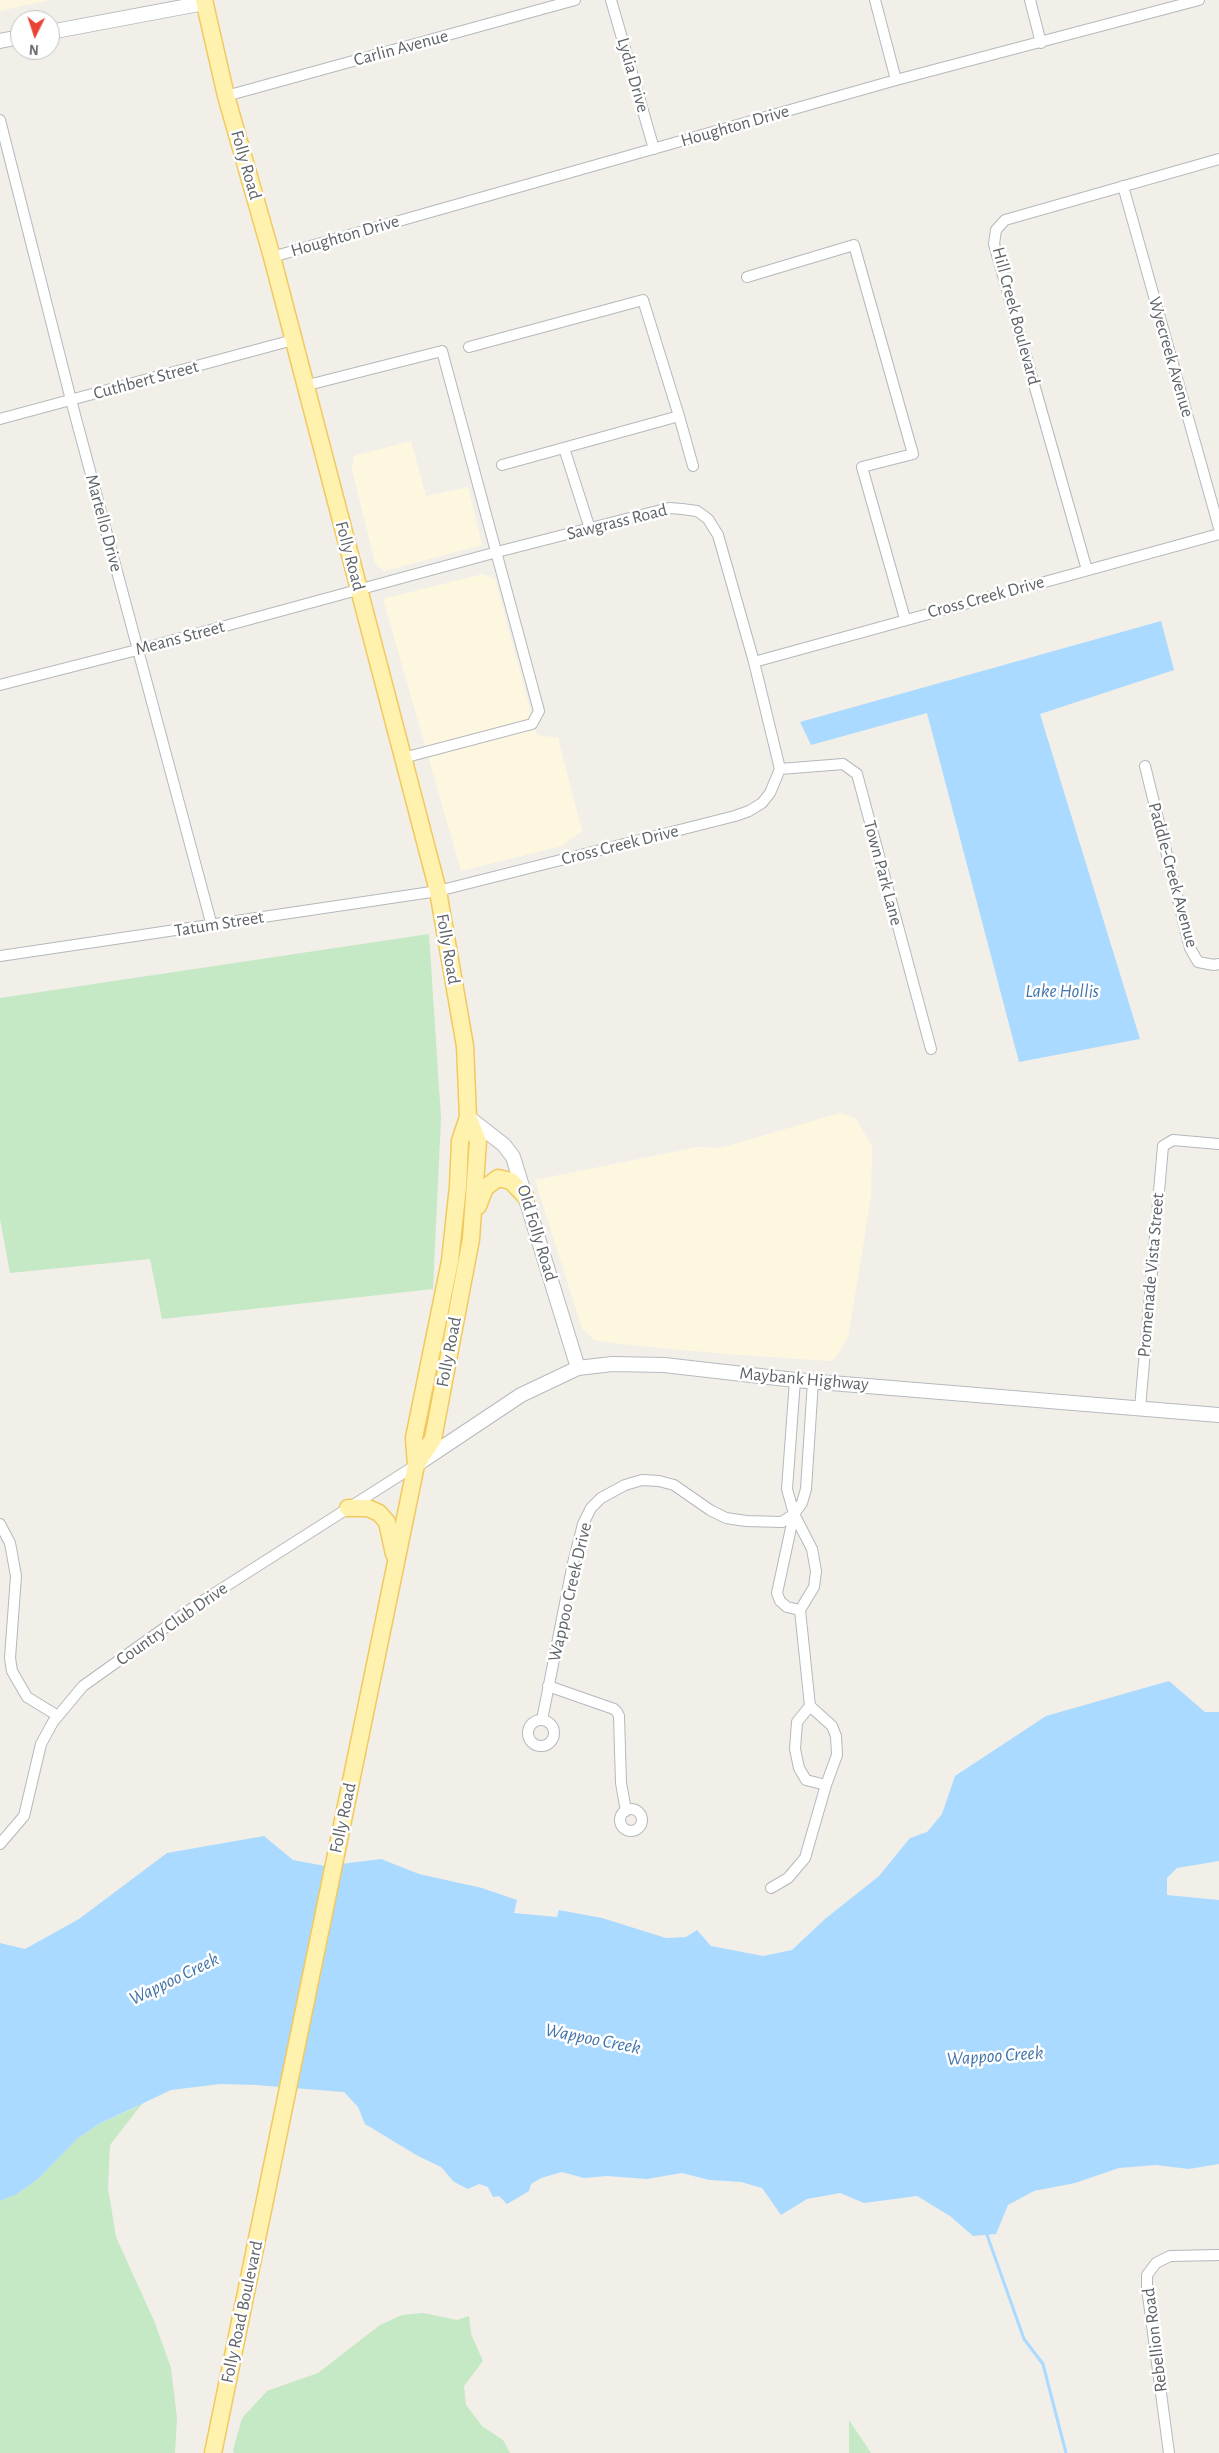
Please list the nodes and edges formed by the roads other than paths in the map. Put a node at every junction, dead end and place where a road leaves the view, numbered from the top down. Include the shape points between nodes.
1 (575, 0) edge
2 (611, 0) edge
3 (875, 0) edge
4 (1030, 0) edge
5 (1198, 0) edge
6 (204, 2) edge
7 (60, 30) edge
8 (1041, 43) junction
9 (896, 80) junction
10 (226, 96) junction
11 (0, 120) edge
12 (654, 149) junction
13 (1219, 159) edge
14 (1123, 186) junction
15 (272, 256) junction
16 (747, 277) dead end
17 (293, 340) junction
18 (469, 347) dead end
19 (304, 386) junction
20 (71, 400) junction
21 (679, 416) junction
22 (0, 418) edge
23 (564, 448) junction
24 (502, 465) dead end
25 (693, 466) dead end
26 (590, 528) junction
27 (1219, 528) edge
28 (1219, 534) edge
29 (497, 552) junction
30 (1087, 570) junction
31 (359, 589) junction
32 (905, 619) junction
33 (138, 650) junction
34 (754, 662) junction
35 (0, 685) edge
36 (403, 758) junction
37 (1145, 766) dead end
38 (780, 769) junction
39 (438, 890) junction
40 (212, 926) junction
41 (0, 956) edge
42 (1219, 964) edge
43 (931, 1049) dead end
44 (468, 1117) junction
45 (1219, 1144) edge
46 (526, 1197) junction
47 (472, 1228) junction
48 (578, 1368) junction
49 (795, 1380) junction
50 (813, 1381) junction
51 (1140, 1408) junction
52 (1219, 1415) edge
53 (416, 1465) junction
54 (348, 1508) junction
55 (794, 1514) junction
56 (0, 1524) edge
57 (396, 1566) junction
58 (800, 1610) junction
59 (548, 1686) junction
60 (810, 1706) junction
61 (58, 1716) junction
62 (542, 1720) dead end
63 (826, 1785) junction
64 (626, 1811) dead end
65 (0, 1844) edge
66 (771, 1888) dead end
67 (272, 2172) joint
68 (1219, 2255) edge
69 (213, 2453) edge
70 (1169, 2453) edge

1 - 10 street, Carlin Avenue
2 - 12 street, Lydia Drive
3 - 9 street
4 - 8 street
5 - 8 street, Houghton Drive
6 - 7 main road
6 - 10 main road, Folly Road
8 - 9 street, Houghton Drive
9 - 12 street, Houghton Drive
10 - 15 main road, Folly Road
11 - 20 street, Martello Drive
12 - 15 street, Houghton Drive
13 - 14 street, Hill Creek Boulevard
14 - 27 street, Wyecreek Avenue
14 - 30 street, Hill Creek Boulevard via 1005,220 996,230 994,244
15 - 17 main road, Folly Road
16 - 32 street via 854,245 913,454 862,467
17 - 19 main road, Folly Road
17 - 20 street, Cuthbert Street
18 - 21 street via 644,300
19 - 29 street via 442,351
19 - 31 main road, Folly Road
20 - 22 street, Cuthbert Street
20 - 33 street, Martello Drive
21 - 23 street
21 - 25 street
23 - 24 street
23 - 26 street
26 - 29 street, Sawgrass Road
26 - 34 street, Sawgrass Road via 669,508 696,511 708,519 718,535
28 - 30 street, Cross Creek Drive
29 - 31 street, Sawgrass Road
29 - 36 street via 539,711 538,718 532,724
30 - 32 street, Cross Creek Drive
31 - 33 street, Means Street
31 - 36 main road, Folly Road
32 - 34 street, Cross Creek Drive
33 - 35 street, Means Street
33 - 40 street, Martello Drive
34 - 38 street, Sawgrass Road
36 - 39 main road, Folly Road
37 - 42 street, Paddle-Creek Avenue via 1190,948 1198,962
38 - 39 street, Cross Creek Drive via 762,803 742,814
38 - 43 street, Town Park Lane via 843,764 857,774
39 - 40 street, Tatum Street
39 - 44 main road, Folly Road via 466,1046
40 - 41 street, Tatum Street
44 - 46 main road, Old Folly Road via 504,1145 513,1157
44 - 47 main road, Folly Road via 478,1141
44 - 53 main road, Folly Road via 460,1141 450,1261 414,1438
45 - 51 street, Promenade Vista Street via 1173,1140 1162,1149
46 - 47 main road via 511,1181 498,1178 491,1182 480,1197
46 - 48 main road, Old Folly Road
47 - 53 main road, Folly Road via 433,1439
48 - 49 main road, Maybank Highway via 612,1364 664,1365
48 - 53 main road, Maybank Highway via 521,1395
49 - 50 main road, Maybank Highway
49 - 55 street via 787,1490
50 - 51 main road, Maybank Highway
50 - 55 street via 806,1489
51 - 52 main road, Maybank Highway
53 - 54 street, Country Club Drive
53 - 57 main road, Folly Road
54 - 57 main road via 368,1508 387,1522
54 - 61 street, Country Club Drive via 201,1602 83,1686
55 - 58 street via 812,1549 816,1571 814,1587
55 - 58 street via 776,1593 787,1608
55 - 59 street, Wappoo Creek Drive via 782,1522 726,1518 674,1485 659,1481 642,1480 625,1485 602,1498 591,1508 583,1524
56 - 61 street via 10,1543 16,1576 10,1658 12,1670 27,1697
57 - 67 main road, Folly Road
58 - 60 street
59 - 62 street, Wappoo Creek Drive
59 - 64 street via 614,1708 617,1712
60 - 63 street via 832,1726 836,1736 837,1754
60 - 63 street via 797,1722 795,1749 799,1768 806,1780
61 - 65 street, Country Club Drive via 41,1744 24,1816
63 - 66 street via 805,1858 788,1878
67 - 69 main road, Folly Road Boulevard
68 - 70 street, Rebellion Road via 1170,2256 1156,2263 1147,2275

